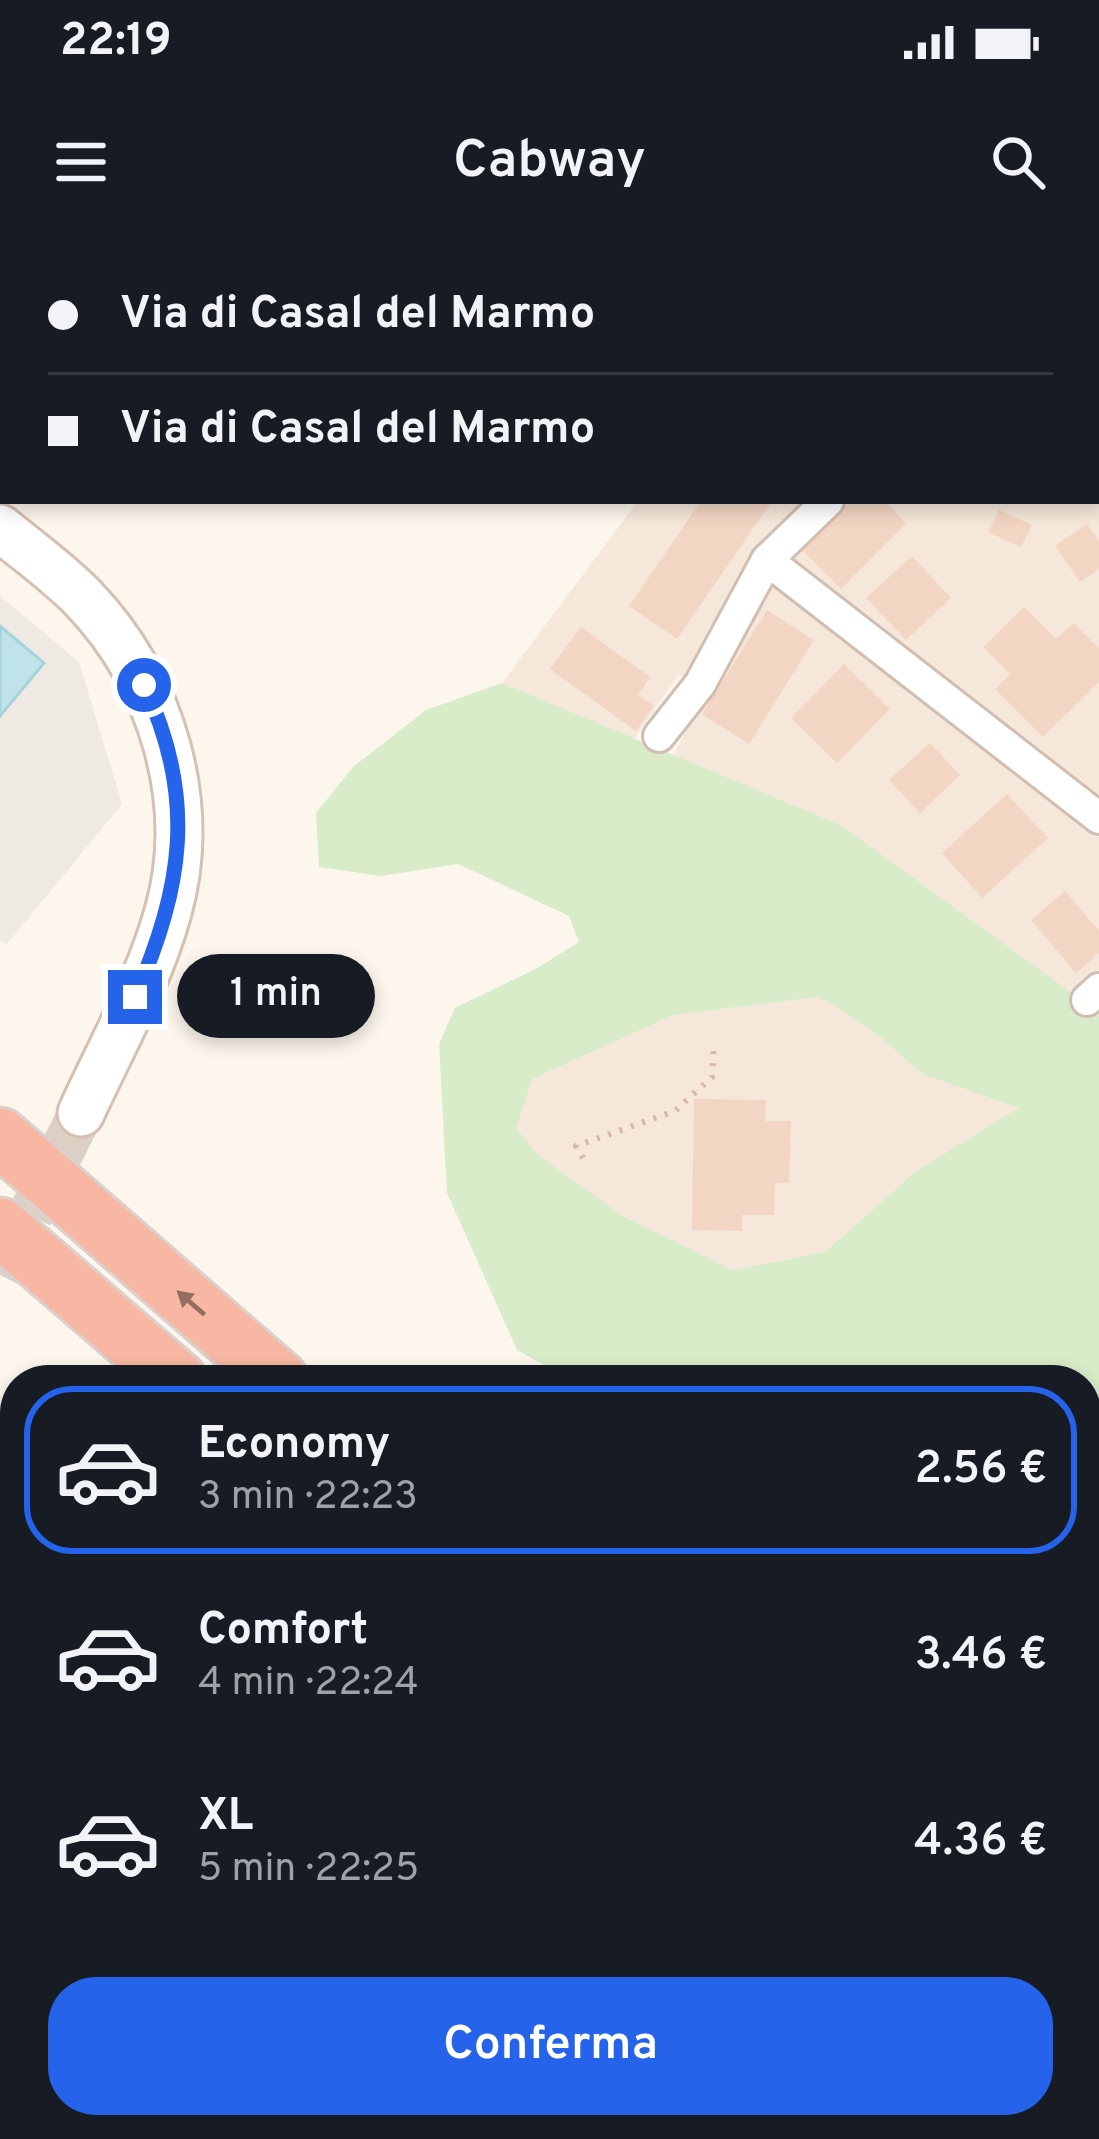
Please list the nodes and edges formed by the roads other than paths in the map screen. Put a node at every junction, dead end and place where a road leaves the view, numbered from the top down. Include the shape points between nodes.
1 (825, 504) edge
2 (0, 528) edge
3 (767, 560) junction
4 (659, 736) dead end
5 (1099, 818) edge
6 (81, 1113) tunnel mouth
7 (0, 1137) edge
8 (0, 1227) edge
9 (160, 1365) edge
10 (262, 1365) edge

1 - 3 street
2 - 6 main road via 82,598 117,640 154,708 175,786 168,911
3 - 4 street via 700,684
3 - 5 street
10 -> 7 highway
8 - 9 highway

